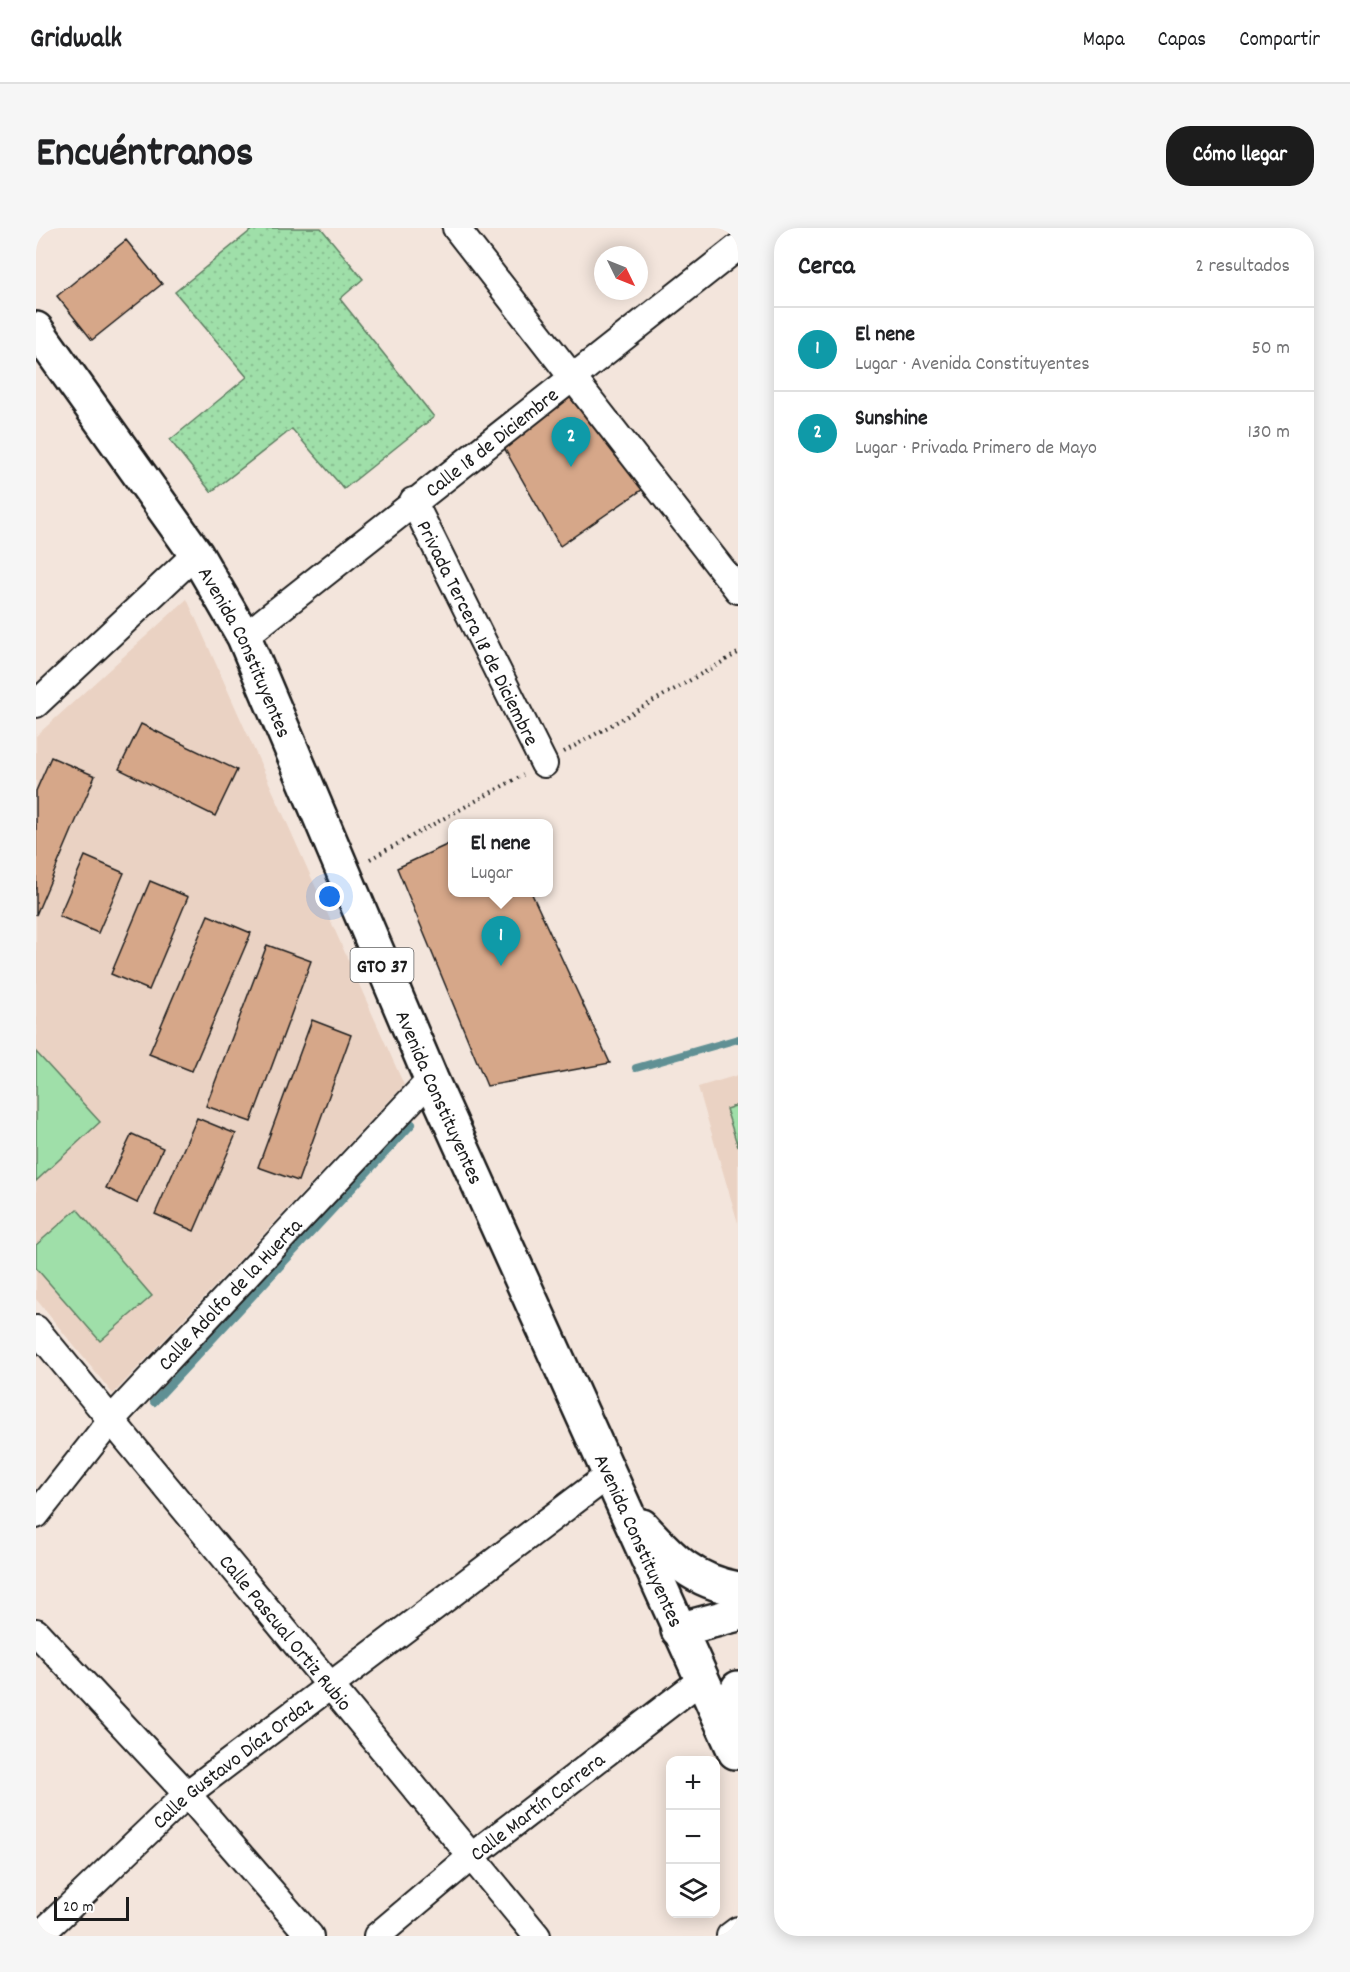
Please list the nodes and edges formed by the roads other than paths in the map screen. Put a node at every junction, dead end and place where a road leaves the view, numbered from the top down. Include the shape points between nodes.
1 (456, 228) edge
2 (738, 247) edge
3 (39, 340) edge
4 (573, 375) junction
5 (413, 501) junction
6 (196, 554) junction
7 (738, 590) edge
8 (244, 637) junction
9 (36, 704) edge
10 (544, 764) dead end
11 (431, 1079) junction
12 (36, 1329) edge
13 (111, 1420) junction
14 (610, 1474) junction
15 (629, 1512) junction
16 (36, 1515) edge
17 (738, 1589) edge
18 (738, 1614) edge
19 (678, 1630) junction
20 (36, 1632) edge
21 (701, 1680) junction
22 (333, 1685) junction
23 (738, 1688) edge
24 (736, 1756) edge
25 (187, 1794) junction
26 (472, 1856) junction
27 (738, 1930) edge
28 (39, 1936) edge
29 (310, 1936) edge
30 (377, 1936) edge
31 (537, 1936) edge
32 (730, 1936) edge

1 - 4 street
2 - 4 street, Calle 18 de Diciembre
3 - 6 main road, Avenida Constituyentes / GTO 37
4 - 5 street, Calle 18 de Diciembre
4 - 7 street
5 - 8 street, Calle 18 de Diciembre
5 - 10 street, Privada Tercera 18 de Diciembre
6 - 8 main road, Avenida Constituyentes / GTO 37
6 - 9 street
8 - 11 main road, Avenida Constituyentes / GTO 37
11 - 13 street, Calle Adolfo de la Huerta
11 - 14 main road, Avenida Constituyentes / GTO 37
12 - 13 street, Calle Pascual Ortiz Rubio
13 - 16 street, Calle Adolfo de la Huerta
13 - 22 street, Calle Pascual Ortiz Rubio
14 - 15 main road, Avenida Constituyentes / GTO 37
14 - 22 street, Calle Gustavo Díaz Ordaz
15 - 17 main road via 684,1569 714,1585
15 - 19 main road, Avenida Constituyentes / GTO 37
18 - 19 main road
19 - 21 main road, Avenida Constituyentes
20 - 25 street
21 - 24 main road, Avenida Constituyentes
21 - 26 street, Calle Martín Carrera
22 - 25 street, Calle Gustavo Díaz Ordaz
22 - 26 street, Calle Pascual Ortiz Rubio
23 - 24 main road via 733,1699
25 - 28 street, Calle Gustavo Díaz Ordaz
25 - 29 street
26 - 30 street, Calle Martín Carrera
26 - 31 street, Calle Pascual Ortiz Rubio
27 - 32 street

